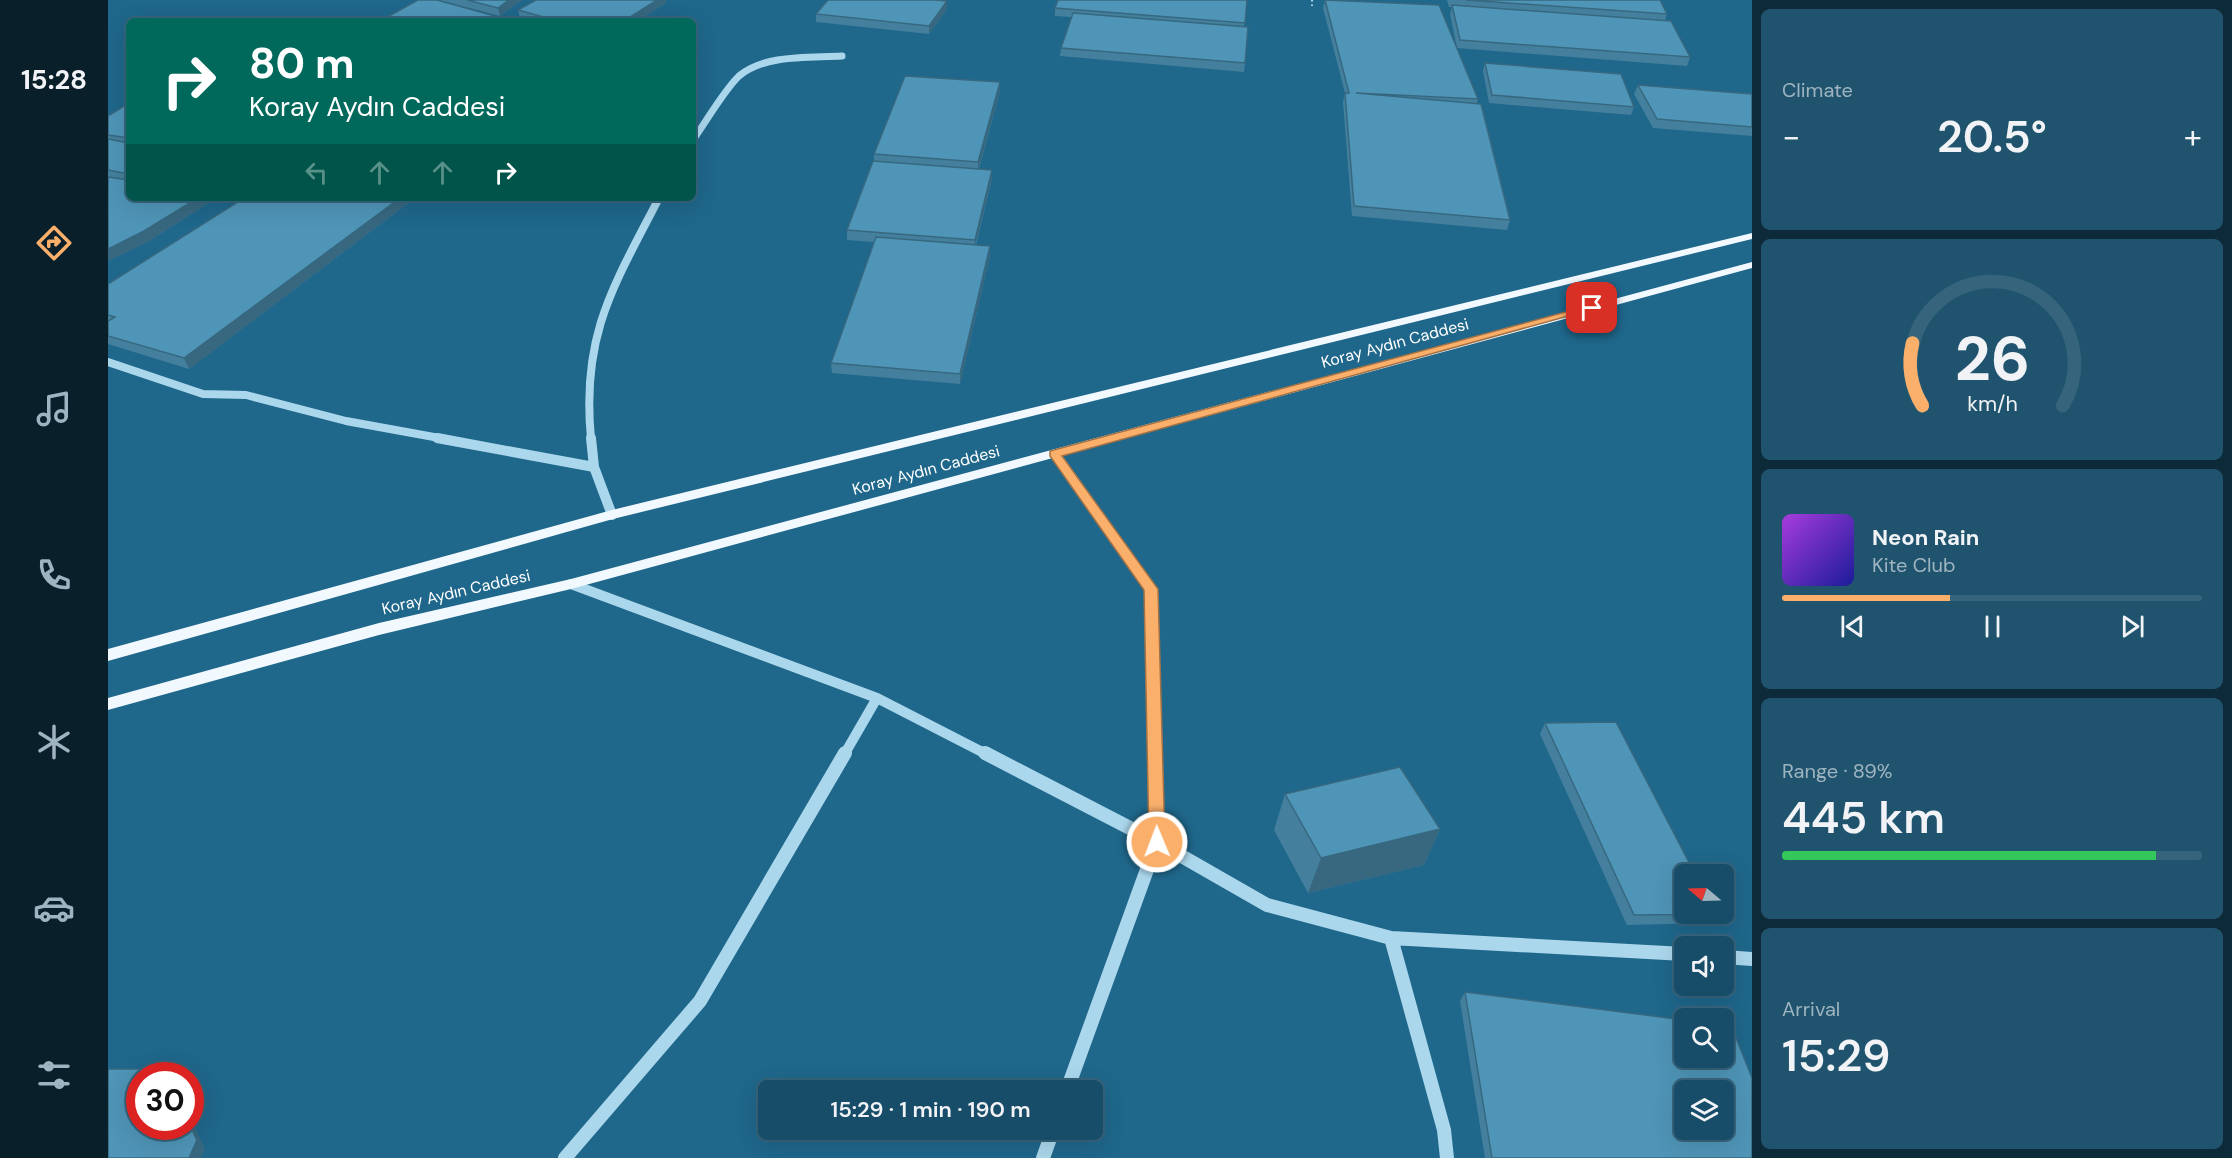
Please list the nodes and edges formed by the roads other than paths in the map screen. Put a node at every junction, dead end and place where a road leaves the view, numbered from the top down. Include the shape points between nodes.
1 (842, 56) dead end
2 (696, 136) edge
3 (657, 201) edge
4 (1752, 236) edge
5 (1752, 265) edge
6 (108, 362) edge
7 (1054, 454) junction
8 (594, 467) junction
9 (612, 515) junction
10 (572, 584) junction
11 (108, 655) edge
12 (877, 698) junction
13 (108, 704) edge
14 (1157, 842) junction
15 (1391, 938) junction
16 (1674, 953) edge
17 (1734, 957) edge
18 (1752, 958) edge
19 (1071, 1080) edge
20 (1049, 1140) edge
21 (566, 1158) edge
22 (1043, 1158) edge
23 (1447, 1158) edge

1 - 2 street via 779,61 745,72
3 - 8 street via 607,299 593,346 588,405
4 - 9 main road
5 - 7 main road, Koray Aydın Caddesi
6 - 8 street via 203,394 246,395 346,421
7 - 10 main road, Koray Aydın Caddesi
7 - 14 street via 1151,589
8 - 9 street
9 - 11 main road
10 - 12 street
10 - 13 main road, Koray Aydın Caddesi via 379,629
12 - 14 street
12 - 21 street via 700,1001
14 - 15 street via 1267,905
14 - 19 street
15 - 16 street
15 - 23 street via 1444,1130
17 - 18 street
20 - 22 street

